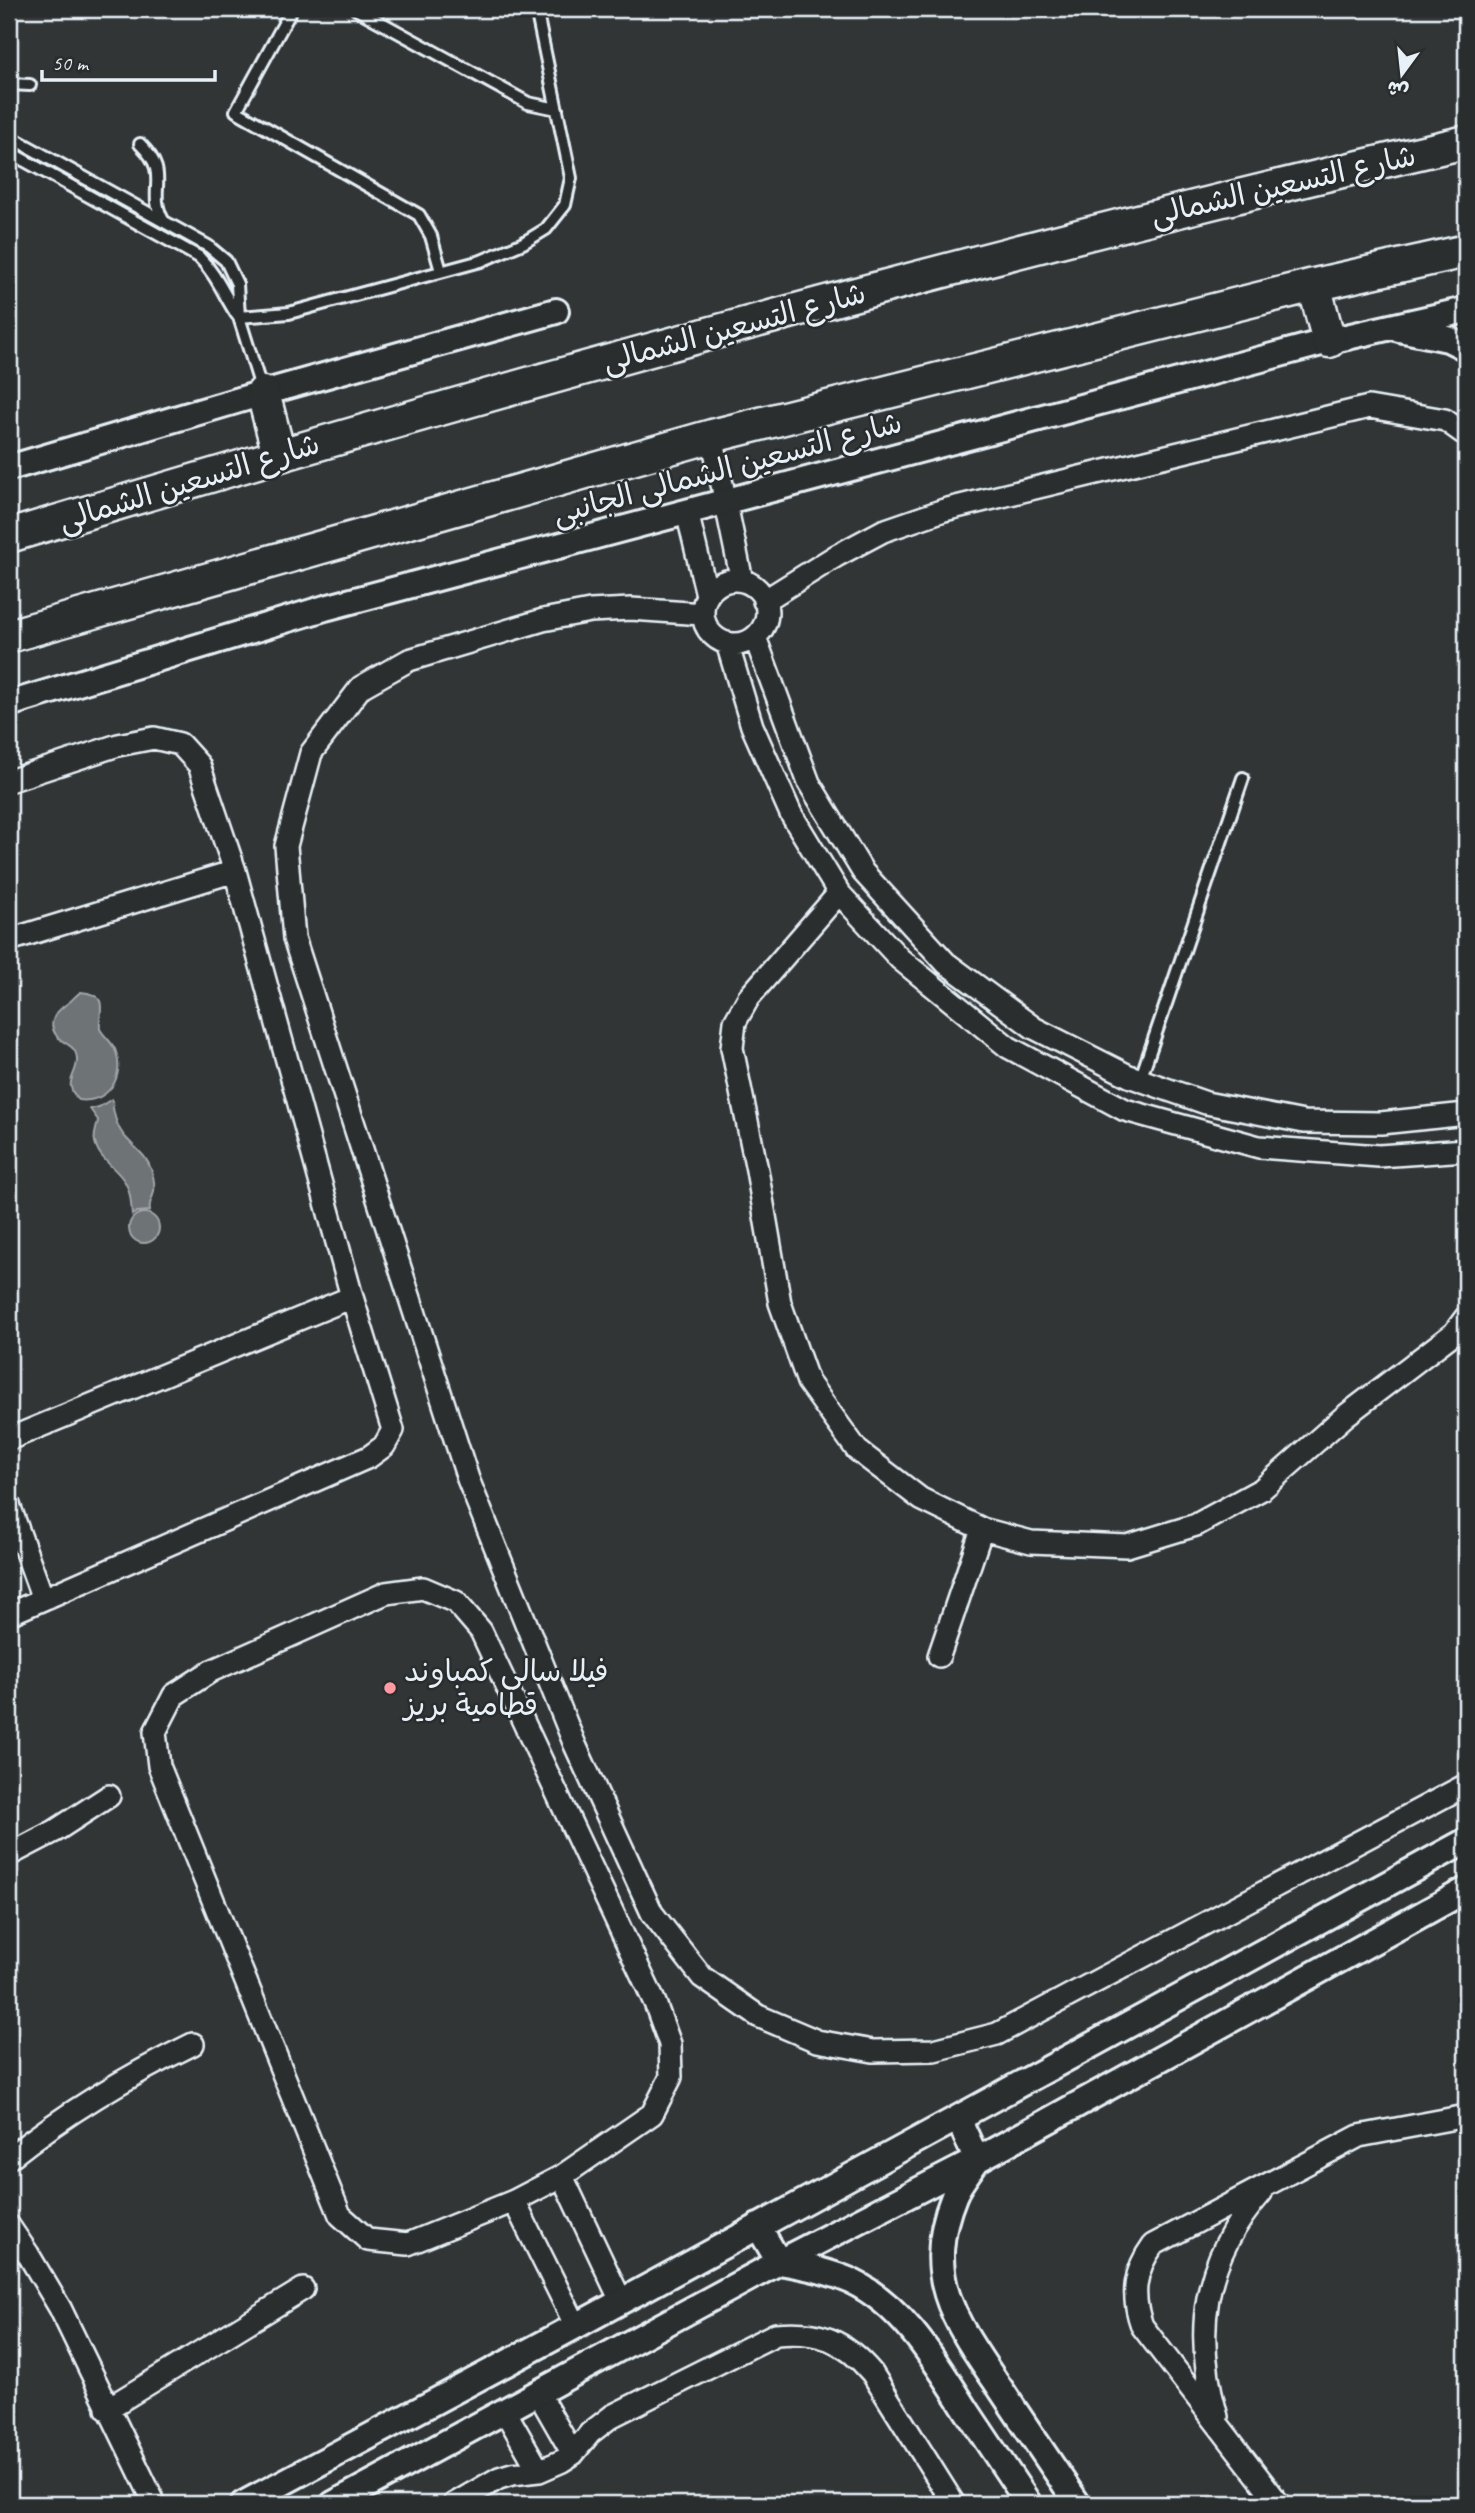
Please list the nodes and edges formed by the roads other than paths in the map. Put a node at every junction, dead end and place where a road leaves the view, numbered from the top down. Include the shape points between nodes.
1 (292, 9) edge
2 (356, 9) edge
3 (536, 9) edge
4 (9, 84) edge
5 (30, 85) dead end
6 (557, 109) junction
7 (9, 136) edge
8 (1466, 142) edge
9 (140, 144) dead end
10 (9, 152) edge
11 (164, 222) junction
12 (1466, 251) edge
13 (441, 271) junction
14 (1314, 285) junction
15 (1466, 310) edge
16 (556, 311) dead end
17 (239, 317) junction
18 (1388, 327) junction
19 (1329, 341) junction
20 (1466, 348) edge
21 (263, 393) junction
22 (1466, 435) edge
23 (712, 436) junction
24 (279, 454) junction
25 (9, 468) edge
26 (727, 500) junction
27 (687, 512) junction
28 (9, 536) edge
29 (742, 581) junction
30 (764, 601) junction
31 (705, 605) junction
32 (9, 636) edge
33 (755, 637) junction
34 (727, 643) junction
35 (9, 704) edge
36 (1243, 778) dead end
37 (9, 781) edge
38 (235, 871) junction
39 (839, 893) junction
40 (9, 940) edge
41 (1140, 1080) junction
42 (1466, 1114) edge
43 (1466, 1150) edge
44 (352, 1297) junction
45 (1466, 1317) edge
46 (9, 1438) edge
47 (9, 1505) edge
48 (982, 1529) junction
49 (43, 1599) junction
50 (9, 1614) edge
51 (939, 1656) dead end
52 (1466, 1785) edge
53 (109, 1796) dead end
54 (1466, 1841) edge
55 (9, 1855) edge
56 (1466, 1889) edge
57 (193, 2044) dead end
58 (1465, 2117) edge
59 (958, 2118) junction
60 (9, 2158) edge
61 (977, 2160) junction
62 (562, 2176) junction
63 (1268, 2185) junction
64 (514, 2201) junction
65 (758, 2226) junction
66 (9, 2227) edge
67 (779, 2262) junction
68 (303, 2289) dead end
69 (621, 2301) junction
70 (576, 2326) junction
71 (538, 2393) junction
72 (107, 2409) junction
73 (505, 2411) junction
74 (1221, 2429) junction
75 (573, 2455) junction
76 (539, 2471) junction
77 (155, 2504) edge
78 (243, 2504) edge
79 (334, 2504) edge
80 (454, 2504) edge
81 (954, 2504) edge
82 (1029, 2504) edge
83 (1078, 2504) edge
84 (1279, 2504) edge

1 - 13 lane via 236,111 419,215
2 - 6 lane via 528,103
3 - 6 lane
4 - 5 lane
6 - 13 lane via 571,178 565,205 546,229 523,243
7 - 11 lane
8 - 24 main road, شارع التسعين الشمالى via 1128,222
9 - 11 lane via 158,169 155,203
10 - 17 lane via 199,257 214,272
11 - 17 lane via 226,261 237,284
12 - 14 main road
13 - 17 lane via 289,313
14 - 19 main road
14 - 23 main road
15 - 18 street, شارع التسعين الشمالى الجانبى
16 - 21 street
17 - 21 lane
18 - 19 street, شارع التسعين الشمالى الجانبى
18 - 20 street via 1448,339
19 - 26 street, شارع التسعين الشمالى الجانبى
21 - 24 main road
21 - 25 street
22 - 30 street via 1445,420 1369,407 944,510 883,531
23 - 26 street
23 - 32 main road
24 - 28 main road, شارع التسعين الشمالى
26 - 27 street, شارع التسعين الشمالى الجانبى
26 - 29 street
27 - 31 street
27 - 35 street, شارع التسعين الشمالى الجانبى via 325,608
29 - 30 street
29 - 31 street via 723,582
30 - 33 street via 765,620
31 - 34 street via 710,632
31 - 52 street via 590,611 543,620 409,660 360,687 311,753 286,846 294,938 468,1479 575,1745 652,1913 702,1977 758,2016 817,2041 873,2051 934,2050 997,2034
33 - 34 street
33 - 41 street via 809,783 863,872 946,963 1034,1028
34 - 39 street via 752,726 791,814
36 - 41 lane
37 - 38 street via 118,745 154,738 180,744 199,765
38 - 40 street
38 - 44 street
39 - 43 street via 900,959 1008,1046 1125,1110 1258,1147 1379,1156
39 - 48 street via 749,997 735,1022 732,1048 780,1303 808,1382 857,1450 922,1499
41 - 42 street via 1206,1103 1304,1122 1381,1124
44 - 46 street
44 - 49 street via 393,1430 384,1446 369,1457
45 - 48 street via 1454,1333 1345,1416 1262,1489 1196,1525 1127,1546 1031,1542
47 - 49 street
48 - 51 street
49 - 50 street
53 - 55 street via 55,1832
54 - 59 street
56 - 61 street
57 - 60 street via 80,2106
58 - 63 street via 1359,2136
59 - 61 street
59 - 65 street
61 - 67 street
61 - 83 street via 955,2194 942,2233 941,2274 952,2314
62 - 64 street
62 - 64 street via 652,2114 671,2077 670,2044 481,1631 456,1602 423,1588 386,1593 211,1671 174,1695 155,1732 159,1766 340,2215 368,2239 408,2244
62 - 69 street
63 - 74 street via 1228,2237 1207,2299 1205,2365
63 - 74 street via 1153,2245 1137,2275 1135,2301 1142,2326
64 - 70 street
65 - 67 street
65 - 69 street
66 - 72 street via 60,2308
67 - 71 street
67 - 82 street via 817,2268 853,2282 885,2304 937,2365
68 - 72 street
69 - 70 street
70 - 78 street
71 - 73 street
71 - 75 street
72 - 77 street
73 - 76 street
73 - 79 street
74 - 84 street
75 - 76 street
75 - 81 street via 590,2433 612,2416 776,2334 809,2333 840,2343 872,2372
76 - 80 street via 499,2479

